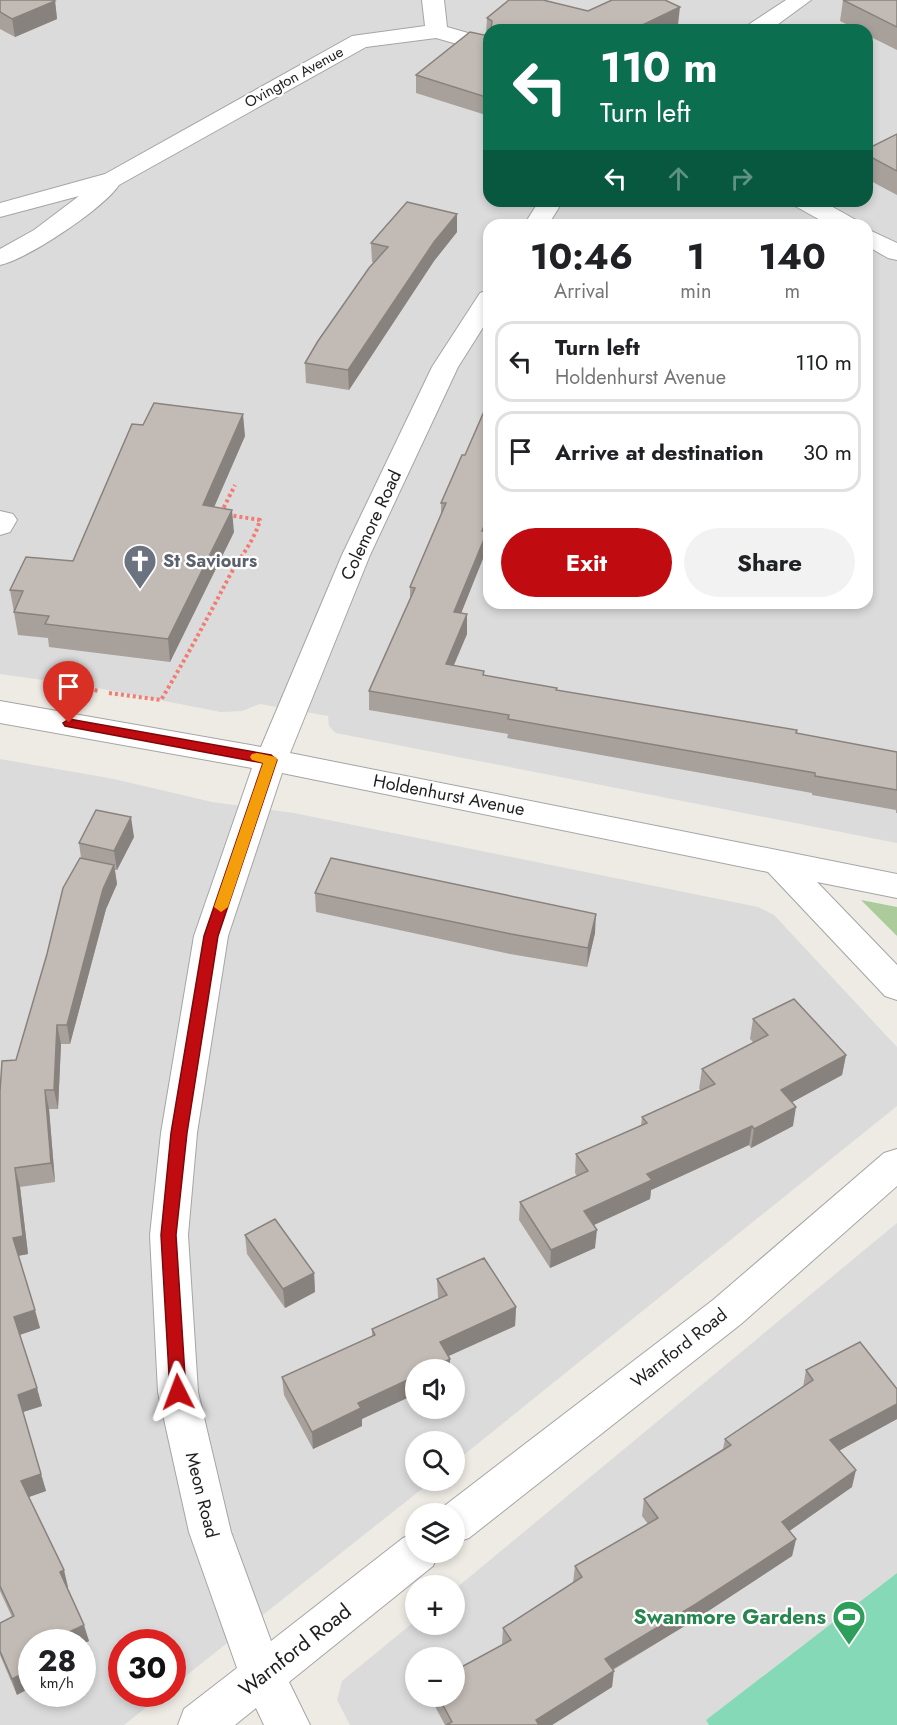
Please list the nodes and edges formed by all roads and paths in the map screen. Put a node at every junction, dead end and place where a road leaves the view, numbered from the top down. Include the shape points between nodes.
1 (433, 0) edge
2 (800, 0) edge
3 (765, 24) edge
4 (437, 31) junction
5 (483, 44) edge
6 (113, 179) junction
7 (815, 207) edge
8 (0, 210) edge
9 (836, 219) edge
10 (873, 239) edge
11 (897, 253) edge
12 (0, 258) edge
13 (483, 307) edge
14 (235, 485) dead end
15 (0, 520) edge
16 (0, 526) edge
17 (0, 712) edge
18 (47, 719) junction
19 (271, 760) junction
20 (777, 861) junction
21 (897, 886) edge
22 (897, 987) edge
23 (897, 1164) edge
24 (465, 1515) edge
25 (405, 1562) edge
26 (262, 1675) junction
27 (200, 1725) edge
28 (288, 1725) edge

1 - 4 street
2 - 3 street
4 - 5 street, Ovington Avenue
4 - 6 street, Ovington Avenue via 360,41
6 - 8 street, Ovington Avenue
6 - 12 street, Ovington Avenue via 69,217
7 - 9 street
10 - 11 street
13 - 19 street, Colemore Road via 445,367 356,555
14 - 18 path via 220,514 260,520 254,540 161,700 65,684
15 - 16 street
17 - 18 street, Holdenhurst Avenue
18 - 19 street, Holdenhurst Avenue
19 - 20 street, Holdenhurst Avenue
19 - 26 street, Meon Road via 211,936 179,1133 169,1235 178,1392 210,1532
20 - 21 street, Holdenhurst Avenue
20 - 22 street
23 - 24 street, Warnford Road via 727,1312
25 - 26 street, Warnford Road
26 - 27 street, Warnford Road
26 - 28 street, Meon Road

